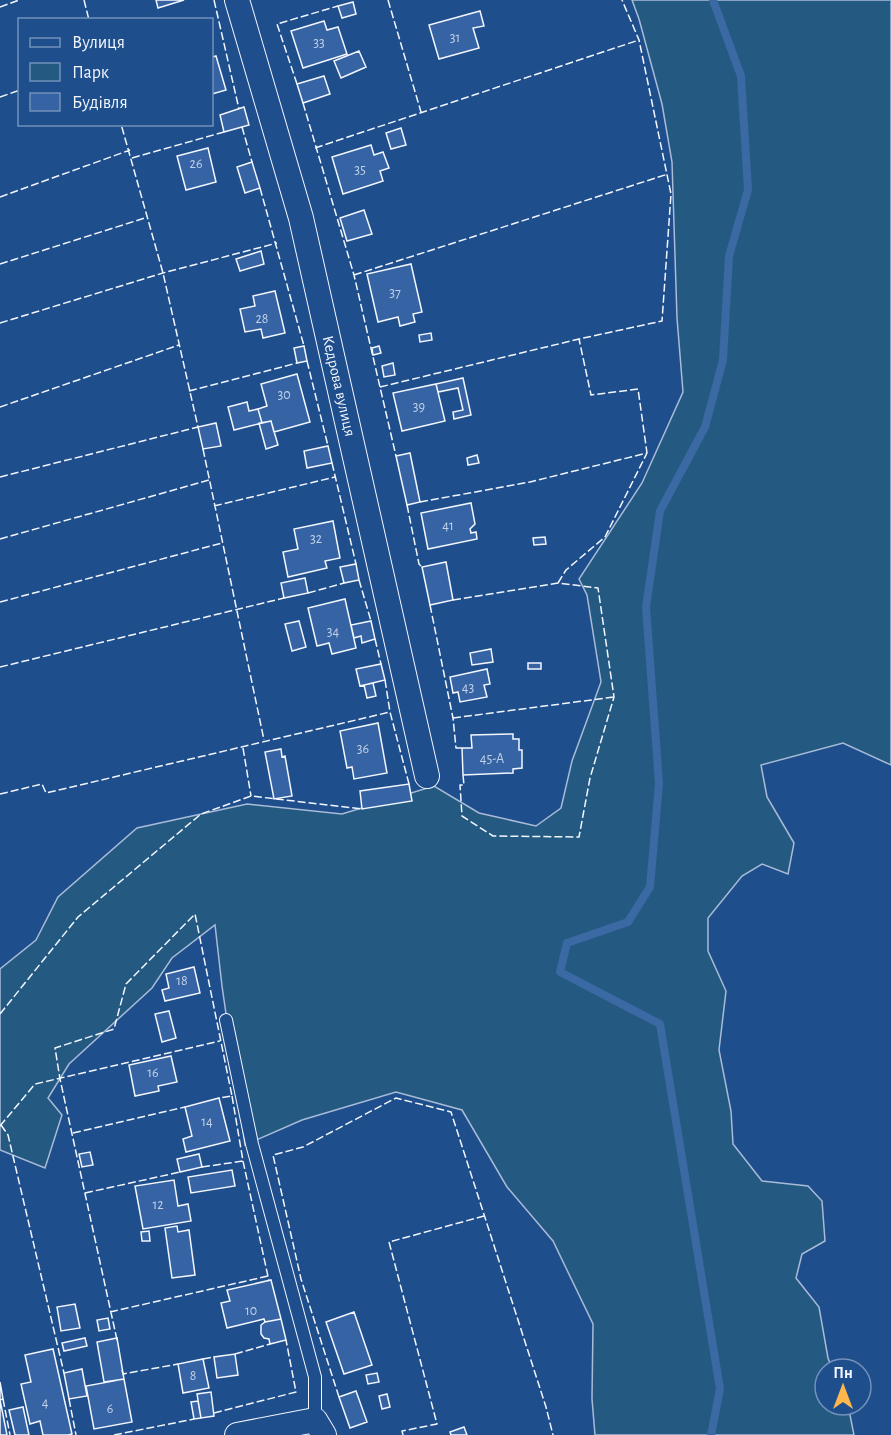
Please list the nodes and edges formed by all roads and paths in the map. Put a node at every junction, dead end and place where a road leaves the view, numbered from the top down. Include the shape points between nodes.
1 (237, 0) edge
2 (427, 776) dead end
3 (226, 1020) dead end
4 (320, 1427) edge
5 (237, 1435) edge

1 - 2 street, Кедрова вулиця via 301,218
3 - 4 lane via 252,1144 315,1377
4 - 5 street

